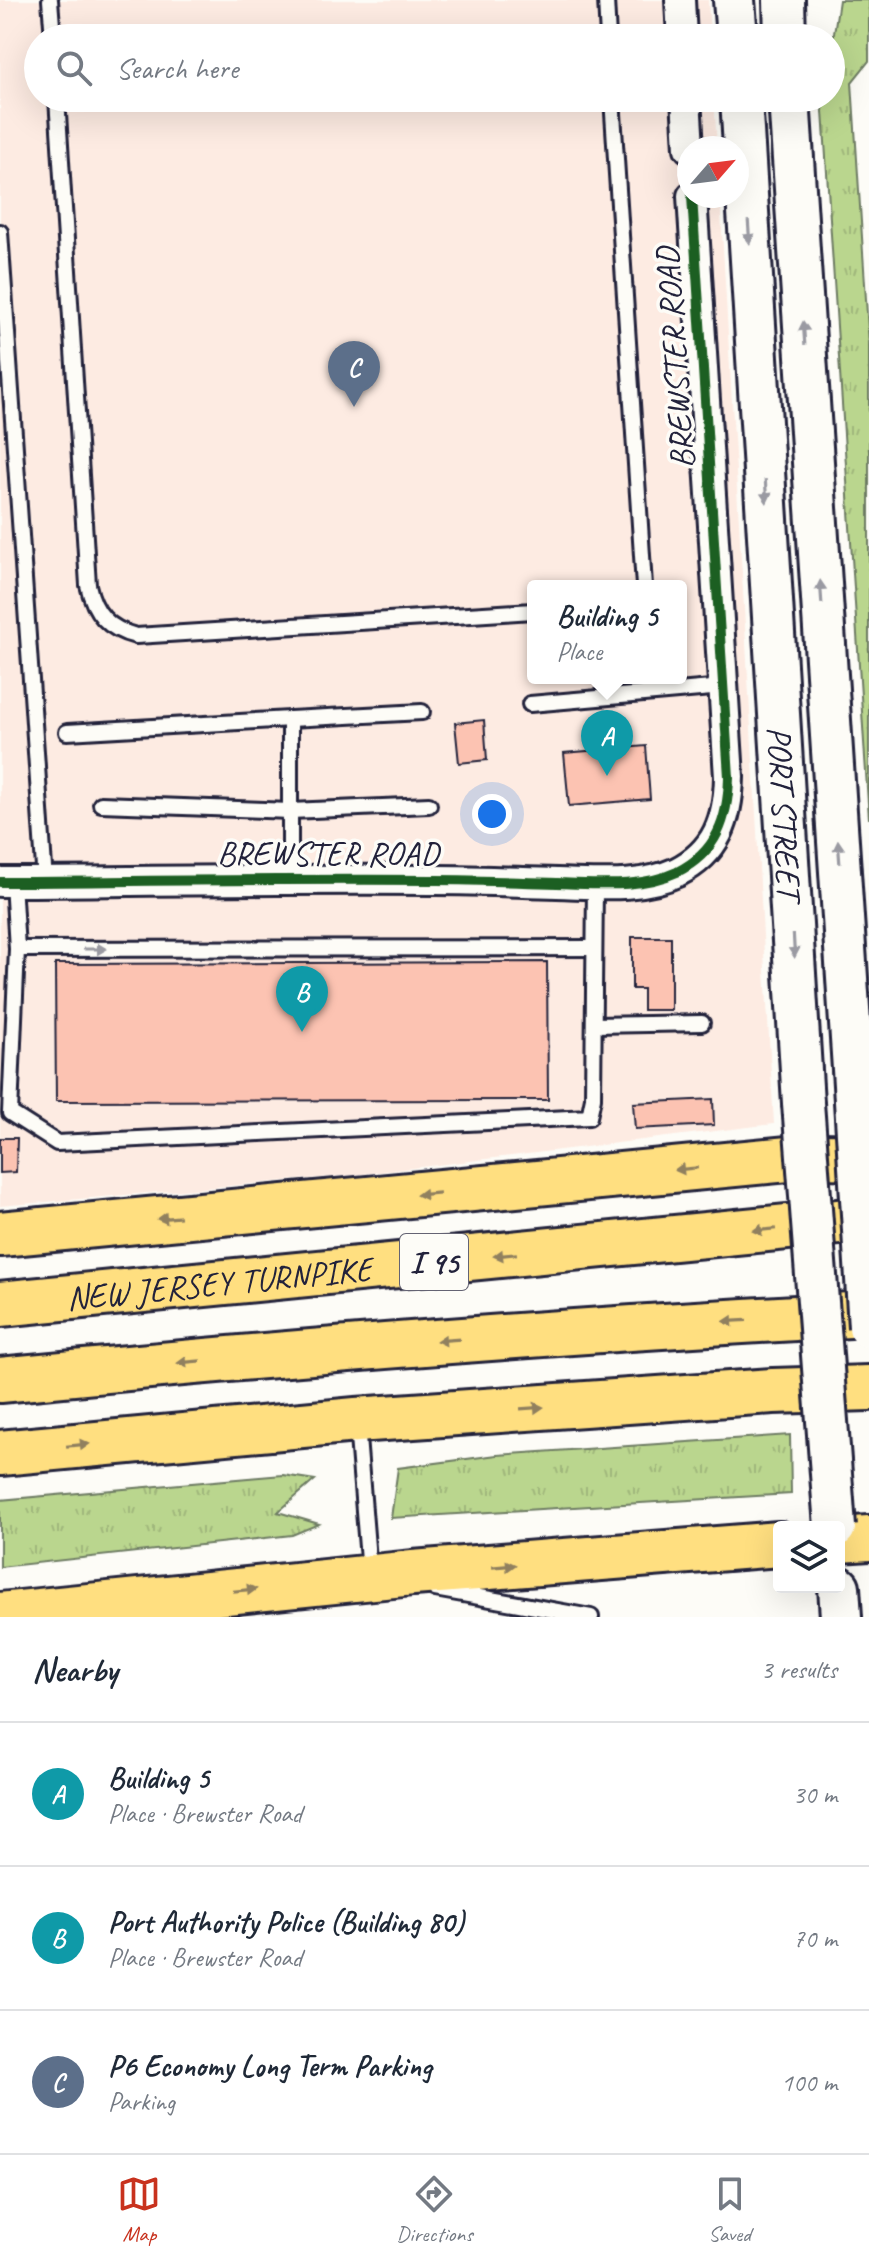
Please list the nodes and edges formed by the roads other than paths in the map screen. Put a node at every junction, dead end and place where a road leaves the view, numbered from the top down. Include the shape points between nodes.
1 (50, 0) edge
2 (606, 0) edge
3 (680, 0) edge
4 (734, 0) edge
5 (52, 24) edge
6 (607, 24) edge
7 (681, 24) edge
8 (736, 24) edge
9 (58, 112) edge
10 (613, 112) edge
11 (687, 112) edge
12 (742, 112) edge
13 (790, 112) edge
14 (688, 136) edge
15 (693, 208) edge
16 (0, 232) edge
17 (644, 580) edge
18 (527, 611) edge
19 (723, 687) junction
20 (530, 704) dead end
21 (422, 712) dead end
22 (290, 719) junction
23 (67, 732) dead end
24 (101, 804) dead end
25 (429, 805) dead end
26 (290, 811) junction
27 (290, 880) junction
28 (7, 882) edge
29 (45, 882) junction
30 (595, 885) junction
31 (594, 948) junction
32 (17, 949) junction
33 (702, 1023) dead end
34 (594, 1025) junction
35 (869, 1144) edge
36 (820, 1156) junction
37 (869, 1157) edge
38 (869, 1219) edge
39 (0, 1234) edge
40 (0, 1304) edge
41 (869, 1314) edge
42 (869, 1327) edge
43 (0, 1380) edge
44 (869, 1388) edge
45 (356, 1420) junction
46 (0, 1453) edge
47 (835, 1521) edge
48 (869, 1538) edge
49 (845, 1540) edge
50 (773, 1544) edge
51 (369, 1578) junction
52 (839, 1593) edge
53 (0, 1615) edge
54 (591, 1617) edge
55 (841, 1617) edge

1 - 5 lane
2 - 6 lane
3 - 7 street
4 - 8 main road
9 - 18 lane via 88,585 103,619 136,636
10 - 17 lane
11 - 14 street
12 -> 47 main road, PORT STREET, bridge via 803,1103
42 -> 13 main road, PORT STREET, bridge
15 - 19 street, BREWSTER ROAD
16 - 29 lane
19 - 20 lane
19 - 30 street, BREWSTER ROAD via 729,798 718,834 699,857 675,872 646,881
21 - 22 lane
22 - 23 lane
22 - 26 lane
24 - 26 lane
25 - 26 lane
26 - 27 lane
27 - 29 street, BREWSTER ROAD
27 - 30 street, BREWSTER ROAD
28 - 29 street, BREWSTER ROAD
28 - 32 lane
30 - 31 lane
32 -> 31 lane
31 - 34 lane
32 - 34 lane via 10,1113 57,1143 589,1117
33 - 34 lane
35 - 36 highway
36 - 37 highway
36 -> 39 highway
38 -> 40 highway, NEW JERSEY TURNPIKE / I 95
41 -> 43 highway, I 95 via 350,1347
45 -> 44 highway
46 -> 45 highway
45 - 51 lane
48 - 49 highway
51 -> 50 highway
53 -> 51 highway
51 - 54 lane
52 - 55 main road

